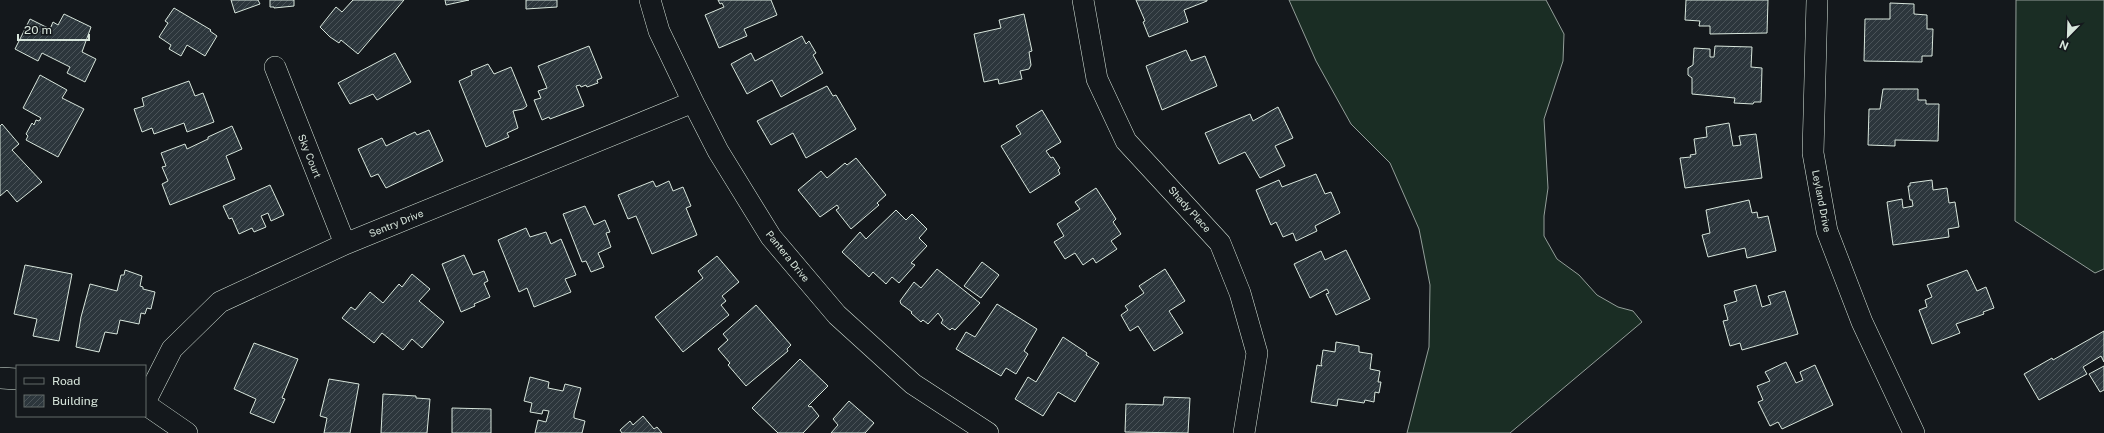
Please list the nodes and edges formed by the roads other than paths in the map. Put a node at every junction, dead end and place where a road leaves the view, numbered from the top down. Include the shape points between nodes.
1 (650, 0) edge
2 (1082, 0) edge
3 (1817, 0) edge
4 (275, 67) dead end
5 (693, 102) junction
6 (345, 244) junction
7 (0, 378) edge
8 (16, 380) edge
9 (146, 401) edge
10 (146, 404) edge
11 (187, 433) edge
12 (988, 433) edge
13 (1244, 433) edge
14 (1914, 433) edge

1 - 5 street, Pantera Drive via 659,32
2 - 13 street, Shady Place via 1097,79 1126,140 1220,243 1240,293 1257,353
3 - 14 street, Leyland Drive via 1813,152 1827,231 1862,322
4 - 6 street, Sky Court
5 - 6 street, Sentry Drive
5 - 12 street, Pantera Drive via 718,151 771,238 837,315 913,384
6 - 9 street, Sentry Drive via 220,302 172,349
7 - 8 street
10 - 11 street

